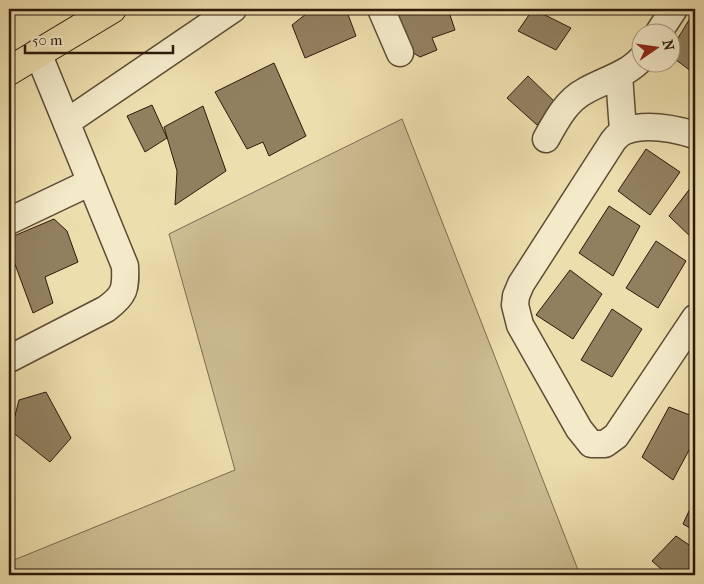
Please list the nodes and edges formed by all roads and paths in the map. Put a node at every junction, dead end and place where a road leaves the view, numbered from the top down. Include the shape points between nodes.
1 (112, 9) edge
2 (233, 9) edge
3 (381, 9) edge
4 (674, 9) edge
5 (666, 22) edge
6 (38, 53) junction
7 (400, 53) dead end
8 (632, 67) edge
9 (9, 71) edge
10 (619, 75) junction
11 (67, 122) junction
12 (624, 131) junction
13 (695, 135) edge
14 (546, 139) dead end
15 (91, 182) junction
16 (9, 221) edge
17 (695, 318) edge
18 (9, 359) edge

1 - 6 main road
2 - 11 street
3 - 7 street
4 - 5 street
6 - 9 main road
6 - 11 street
8 - 10 street
10 - 12 street
10 - 14 street via 570,102
11 - 15 street
12 - 13 street via 666,129
12 - 17 street via 612,140 521,284 515,305 520,324 579,429 591,444 605,444 616,436
15 - 16 street
15 - 18 street via 125,266 126,284 119,300 88,320

